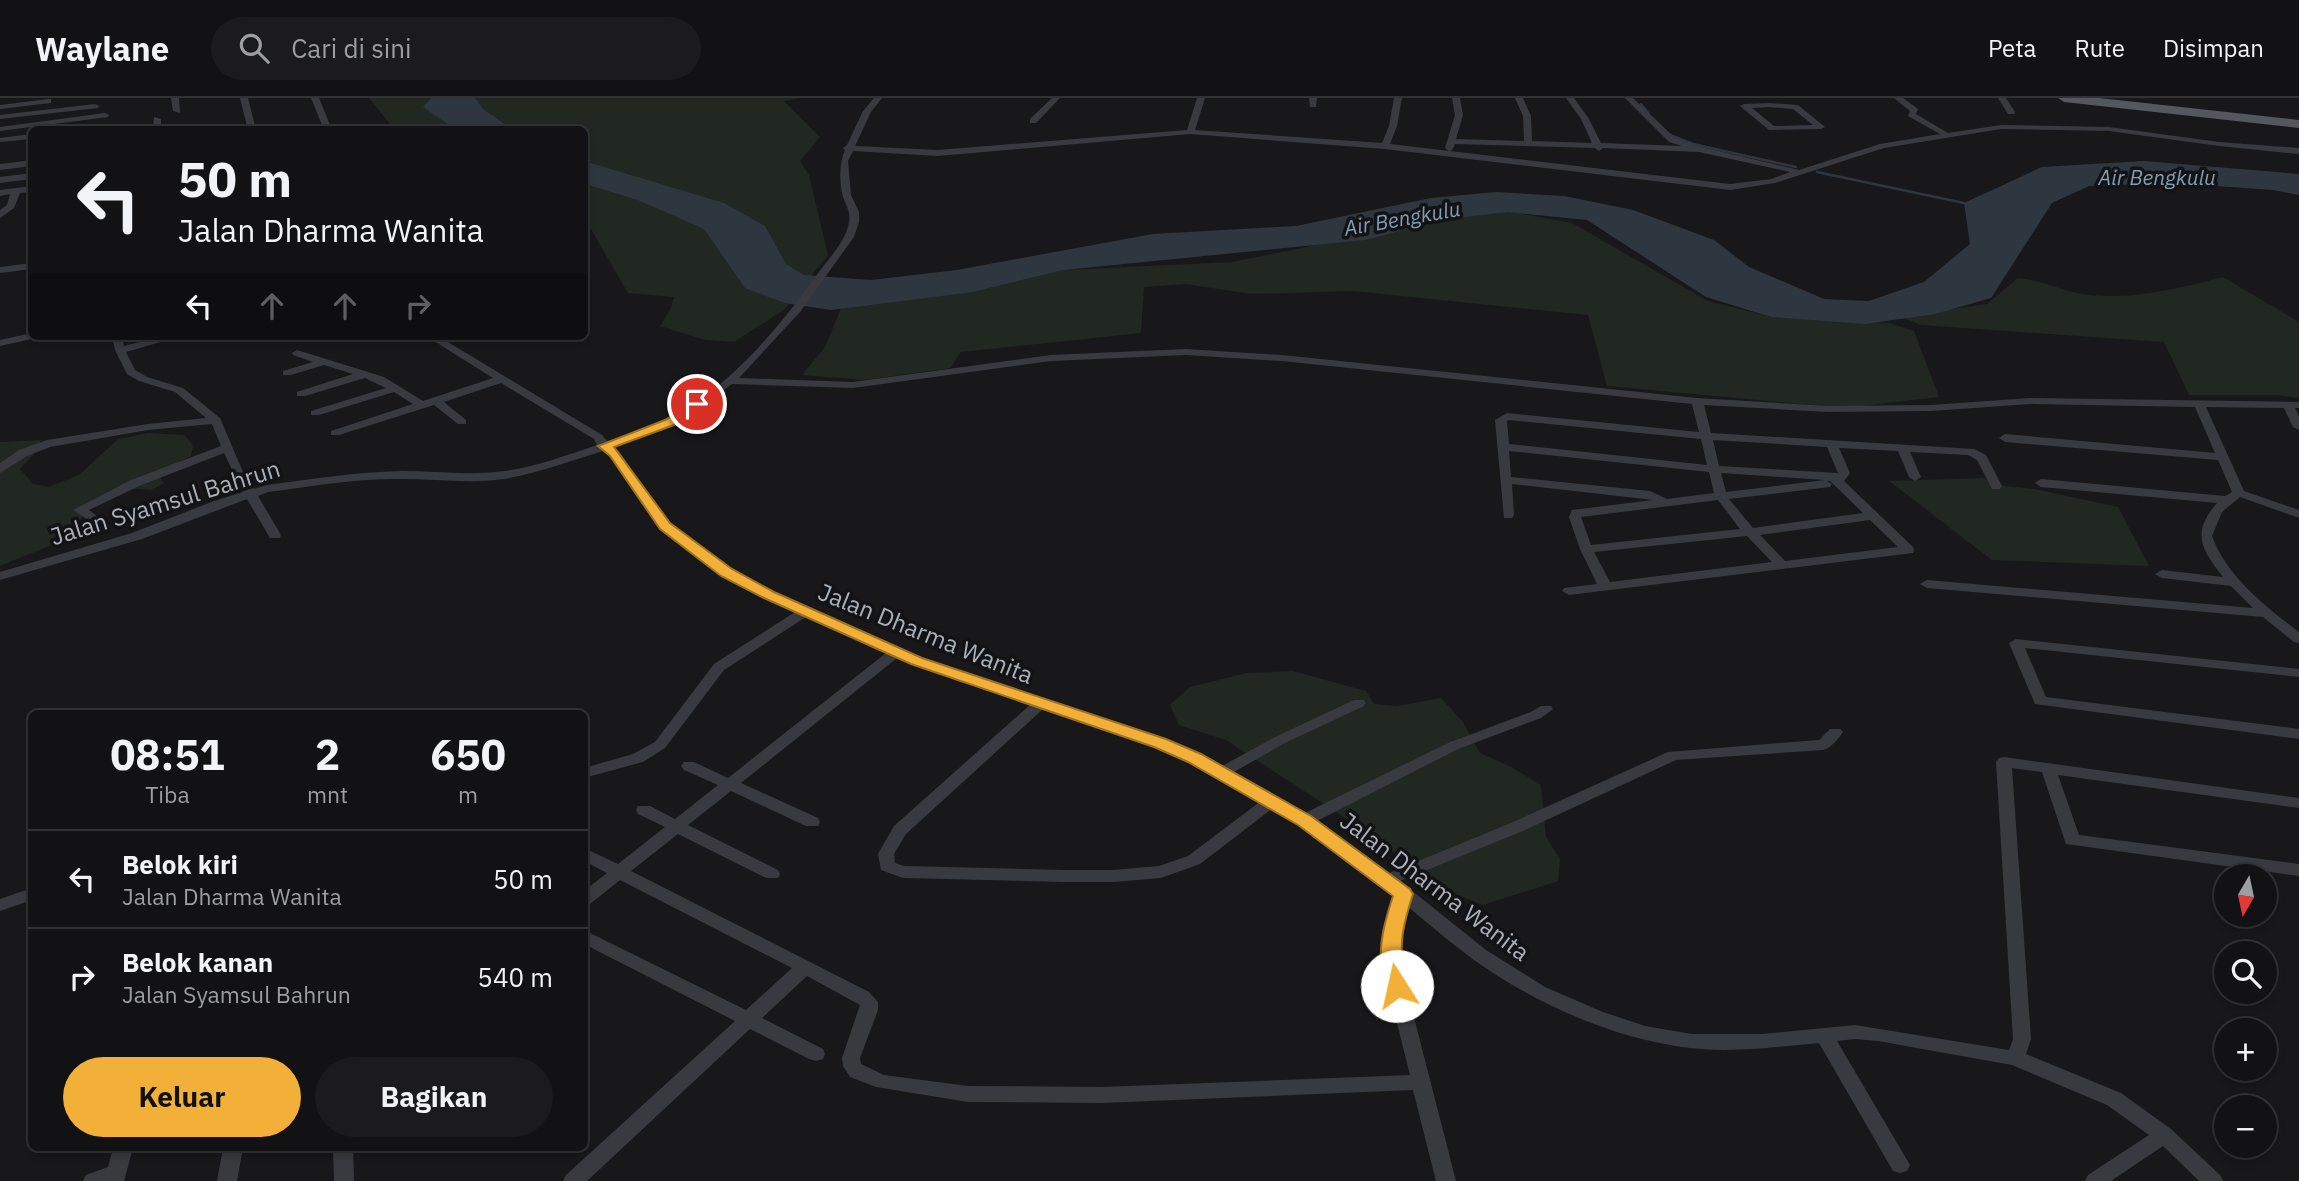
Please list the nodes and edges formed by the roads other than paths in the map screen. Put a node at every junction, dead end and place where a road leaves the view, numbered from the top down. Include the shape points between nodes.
1 (111, 98) edge
2 (123, 98) edge
3 (175, 98) edge
4 (244, 98) edge
5 (315, 98) edge
6 (878, 98) edge
7 (1056, 98) edge
8 (1201, 98) edge
9 (1398, 98) edge
10 (1457, 98) edge
11 (1519, 98) edge
12 (1570, 98) edge
13 (1629, 98) edge
14 (1898, 98) edge
15 (2002, 98) edge
16 (2064, 98) edge
17 (49, 99) edge
18 (1767, 102) edge
19 (95, 106) dead end
20 (0, 107) edge
21 (177, 111) dead end
22 (46, 112) junction
23 (2011, 112) dead end
24 (105, 115) dead end
25 (0, 117) edge
26 (157, 119) dead end
27 (1033, 121) dead end
28 (2299, 124) edge
29 (41, 126) edge
30 (157, 126) edge
31 (252, 126) edge
32 (326, 126) edge
33 (28, 127) edge
34 (0, 129) edge
35 (1189, 132) junction
36 (1945, 134) junction
37 (28, 138) edge
38 (0, 140) edge
39 (1452, 141) junction
40 (1528, 144) junction
41 (1385, 146) junction
42 (848, 148) junction
43 (1599, 148) junction
44 (1699, 149) junction
45 (2299, 151) edge
46 (1446, 153) junction
47 (28, 163) edge
48 (0, 167) edge
49 (1796, 172) junction
50 (28, 176) edge
51 (0, 180) edge
52 (28, 190) edge
53 (16, 191) junction
54 (0, 193) edge
55 (0, 215) edge
56 (28, 266) edge
57 (0, 270) edge
58 (28, 337) edge
59 (118, 340) edge
60 (160, 340) edge
61 (438, 340) edge
62 (0, 343) edge
63 (120, 350) junction
64 (297, 353) dead end
65 (326, 361) junction
66 (288, 373) dead end
67 (365, 374) junction
68 (502, 379) junction
69 (730, 381) junction
70 (397, 388) junction
71 (301, 394) dead end
72 (436, 401) junction
73 (1697, 401) junction
74 (2199, 403) junction
75 (422, 405) junction
76 (2293, 405) edge
77 (315, 413) dead end
78 (216, 420) junction
79 (462, 422) dead end
80 (2299, 427) edge
81 (335, 433) dead end
82 (1704, 436) junction
83 (2005, 438) dead end
84 (1832, 445) junction
85 (604, 446) junction
86 (1504, 447) junction
87 (227, 448) junction
88 (1902, 448) junction
89 (2222, 457) junction
90 (0, 469) edge
91 (1712, 469) junction
92 (1915, 477) dead end
93 (1505, 480) junction
94 (1836, 481) junction
95 (2041, 483) dead end
96 (1996, 486) dead end
97 (249, 493) junction
98 (2239, 494) junction
99 (1721, 496) junction
100 (2226, 500) junction
101 (1665, 502) junction
102 (2299, 514) edge
103 (1508, 515) dead end
104 (1873, 516) junction
105 (96, 519) dead end
106 (1750, 532) junction
107 (275, 535) dead end
108 (1586, 549) junction
109 (1783, 566) junction
110 (2162, 574) dead end
111 (0, 576) edge
112 (2237, 583) junction
113 (1927, 584) dead end
114 (1606, 588) junction
115 (1569, 591) dead end
116 (805, 612) junction
117 (2266, 613) junction
118 (2299, 639) edge
119 (896, 652) junction
120 (2299, 673) edge
121 (1359, 703) dead end
122 (1040, 704) junction
123 (1546, 709) dead end
124 (1835, 732) dead end
125 (2299, 734) edge
126 (689, 765) dead end
127 (2048, 767) junction
128 (588, 772) edge
129 (1222, 772) junction
130 (730, 784) junction
131 (1272, 801) junction
132 (2299, 803) edge
133 (644, 810) dead end
134 (1305, 820) junction
135 (812, 822) dead end
136 (678, 826) junction
137 (588, 856) edge
138 (2299, 870) edge
139 (621, 871) junction
140 (772, 874) dead end
141 (1387, 880) junction
142 (1403, 894) junction
143 (28, 895) edge
144 (588, 897) edge
145 (0, 905) edge
146 (588, 938) edge
147 (805, 967) junction
148 (747, 1019) junction
149 (1823, 1034) junction
150 (816, 1054) dead end
151 (2015, 1058) junction
152 (1420, 1082) junction
153 (2164, 1135) junction
154 (122, 1151) edge
155 (232, 1151) edge
156 (343, 1151) edge
157 (1900, 1165) dead end
158 (116, 1177) edge
159 (93, 1181) edge
160 (227, 1181) edge
161 (344, 1181) edge
162 (573, 1181) edge
163 (1446, 1181) edge
164 (2095, 1181) edge
165 (2213, 1181) edge

1 - 2 street
3 - 21 street
4 - 31 street
5 - 32 street
6 - 42 street
7 - 27 street
8 - 35 street
9 - 41 street
10 - 39 street via 1459,115
11 - 40 street via 1527,116
12 - 43 street
13 - 44 street via 1668,137
14 - 36 street via 1914,111 1912,115
15 - 23 street
16 - 28 main road
17 - 20 street
17 - 22 street
18 - 18 street via 1793,106 1821,127 1772,128 1744,106
19 - 22 street
22 - 25 street
22 - 29 street
24 - 29 street
26 - 30 street
33 - 34 street
35 - 41 street
35 - 42 street via 938,153
36 - 45 street via 2001,127 2082,127
36 - 49 street via 1883,146
37 - 38 street
39 - 40 street
39 - 46 street
40 - 43 street
41 - 46 street
42 - 69 street, Jalan Syamsul Bahrun via 844,173 855,222 844,246 796,310
43 - 44 street
44 - 49 street
46 - 49 street via 1717,187 1759,184
47 - 48 street
50 - 51 street
52 - 53 street
53 - 54 street
53 - 55 street via 11,206
56 - 57 street
58 - 62 street
59 - 63 street
60 - 63 street
61 - 68 street, Jalan Dharma Wanita
63 - 78 street via 135,375 178,390
64 - 65 street
65 - 66 street
65 - 67 street
67 - 70 street
67 - 71 street
68 - 72 street
68 - 85 street, Jalan Dharma Wanita via 590,431
69 - 73 street via 853,385 1051,358 1212,353
69 - 85 street, Jalan Syamsul Bahrun via 669,422
70 - 75 street
70 - 77 street
72 - 75 street
72 - 79 street
73 - 74 street via 1879,410 2030,401
73 - 82 street
74 - 76 street
74 - 89 street
75 - 81 street
76 - 80 street
78 - 87 street
78 - 90 street via 47,444
82 - 84 street
82 - 86 street via 1507,415 1501,420
82 - 91 street
83 - 89 street
84 - 88 street
84 - 94 street via 1845,476
85 - 97 street, Jalan Syamsul Bahrun via 503,475 356,477
85 - 116 street, Jalan Dharma Wanita via 615,454 665,526 691,548 726,572
86 - 91 street
86 - 93 street
87 - 97 street
87 - 105 street via 79,510
88 - 92 street
88 - 96 street via 1977,454
89 - 98 street
91 - 94 street
91 - 99 street
93 - 101 street via 1650,495
93 - 103 street
94 - 99 street
94 - 104 street
95 - 100 street
97 - 107 street
97 - 111 street, Jalan Syamsul Bahrun via 137,536
98 - 100 street
98 - 102 street
99 - 101 street
99 - 106 street
100 - 112 street via 2211,519 2206,536
101 - 108 street via 1576,513
104 - 106 street
104 - 109 street via 1908,550
106 - 108 street
106 - 109 street
108 - 114 street
109 - 114 street
110 - 112 street
112 - 117 street
113 - 117 street
114 - 115 street
116 - 119 street, Jalan Dharma Wanita
116 - 128 street via 719,667 660,745 638,758
117 - 118 street
119 - 122 street, Jalan Dharma Wanita
119 - 130 street
120 - 125 street via 2016,643 2040,701
121 - 129 street
122 - 129 street, Jalan Dharma Wanita via 1160,743
122 - 131 street via 900,830 887,854 887,866 903,872 1064,876 1161,872 1194,860
123 - 134 street via 1453,746
124 - 141 street via 1823,745 1673,755
126 - 130 street
127 - 132 street
127 - 138 street via 2073,840
127 - 151 street via 2004,762 2022,1038
129 - 131 street, Jalan Dharma Wanita
130 - 135 street
130 - 136 street
131 - 134 street, Jalan Dharma Wanita
133 - 136 street
134 - 141 street, Jalan Dharma Wanita
136 - 139 street
136 - 140 street
137 - 139 street
139 - 144 street
139 - 147 street
141 - 142 street, Jalan Dharma Wanita
142 - 149 street, Jalan Dharma Wanita via 1480,955 1539,992 1645,1034 1692,1041 1762,1041
142 - 152 street via 1391,930 1391,963
143 - 145 street
146 - 148 street
147 - 148 street
147 - 152 street via 869,1002 851,1058 857,1072 910,1087 968,1094 1102,1095
148 - 150 street
148 - 162 street
149 - 151 street, Jalan Dharma Wanita via 1878,1034
149 - 157 street
151 - 153 street, Jalan Dharma Wanita via 2114,1099
152 - 163 street
153 - 164 street
153 - 165 street, Jalan Dharma Wanita
154 - 158 street
155 - 160 street
156 - 161 street
158 - 159 street

